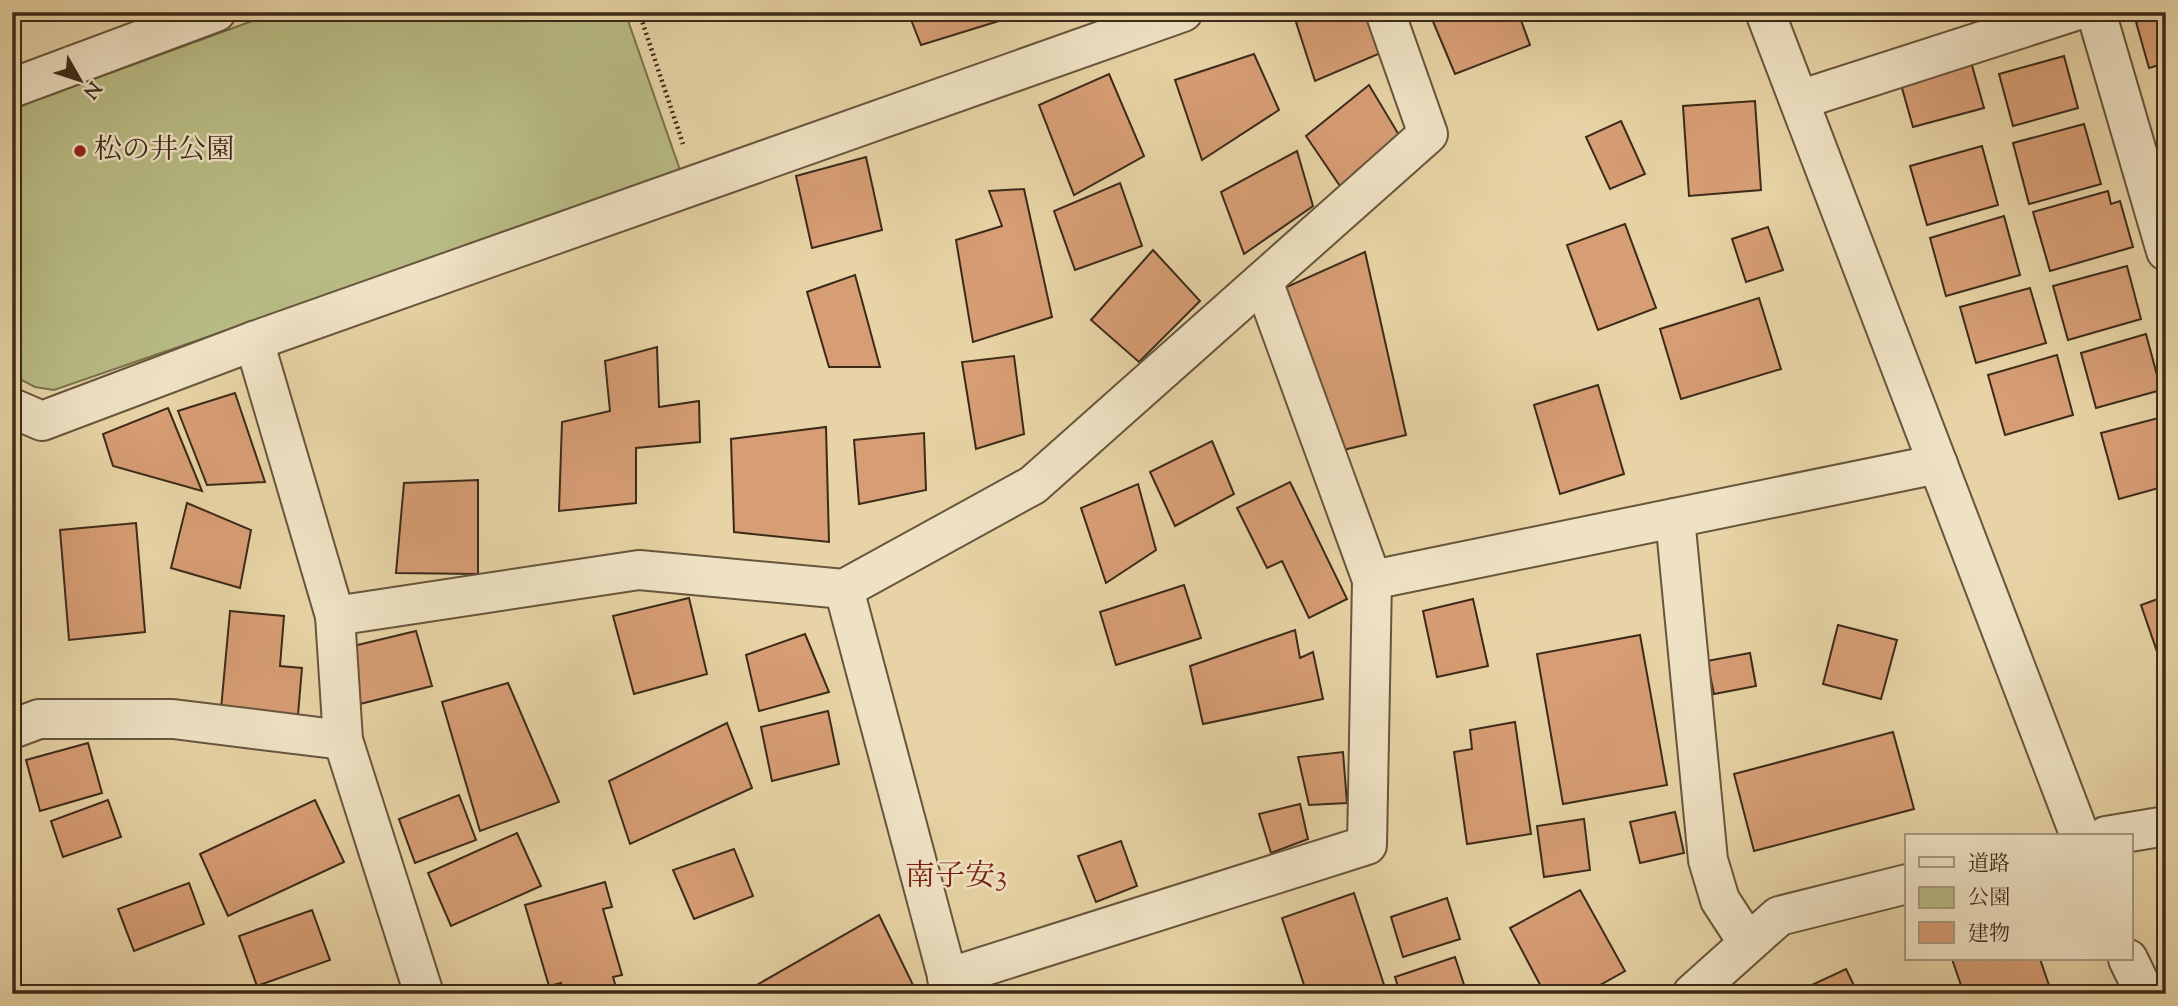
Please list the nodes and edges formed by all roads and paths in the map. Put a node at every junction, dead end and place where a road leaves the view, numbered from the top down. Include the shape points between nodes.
1 (216, 12) edge
2 (639, 12) edge
3 (1183, 12) edge
4 (1385, 12) edge
5 (1765, 12) edge
6 (2072, 12) edge
7 (2096, 12) edge
8 (12, 88) edge
9 (1799, 100) junction
10 (697, 184) junction
11 (2166, 251) edge
12 (1263, 281) junction
13 (254, 341) junction
14 (12, 408) edge
15 (1938, 464) junction
16 (1675, 519) junction
17 (1372, 580) junction
18 (844, 589) junction
19 (335, 616) junction
20 (12, 729) edge
21 (342, 740) junction
22 (2166, 825) edge
23 (2079, 834) edge
24 (2117, 834) edge
25 (1905, 884) edge
26 (1748, 943) junction
27 (2128, 960) edge
28 (949, 986) edge
29 (424, 994) edge
30 (1692, 994) edge
31 (2145, 994) edge

1 - 8 street
2 - 10 path
3 - 10 street
4 - 12 street via 1428,134
5 - 9 street
6 - 9 street
7 - 11 street
9 - 15 street
10 - 13 street
12 - 17 street
12 - 18 street via 1033,485
13 - 14 street via 42,421
13 - 19 street
15 - 16 street
15 - 23 street
16 - 17 street
16 - 26 street via 1708,860 1720,900
17 - 28 street via 1367,845
18 - 19 street via 639,570
18 - 28 street
19 - 21 street
20 - 21 street via 39,719 173,719
21 - 29 street
22 - 24 street
25 - 26 street via 1779,916
26 - 30 street
27 - 31 street

